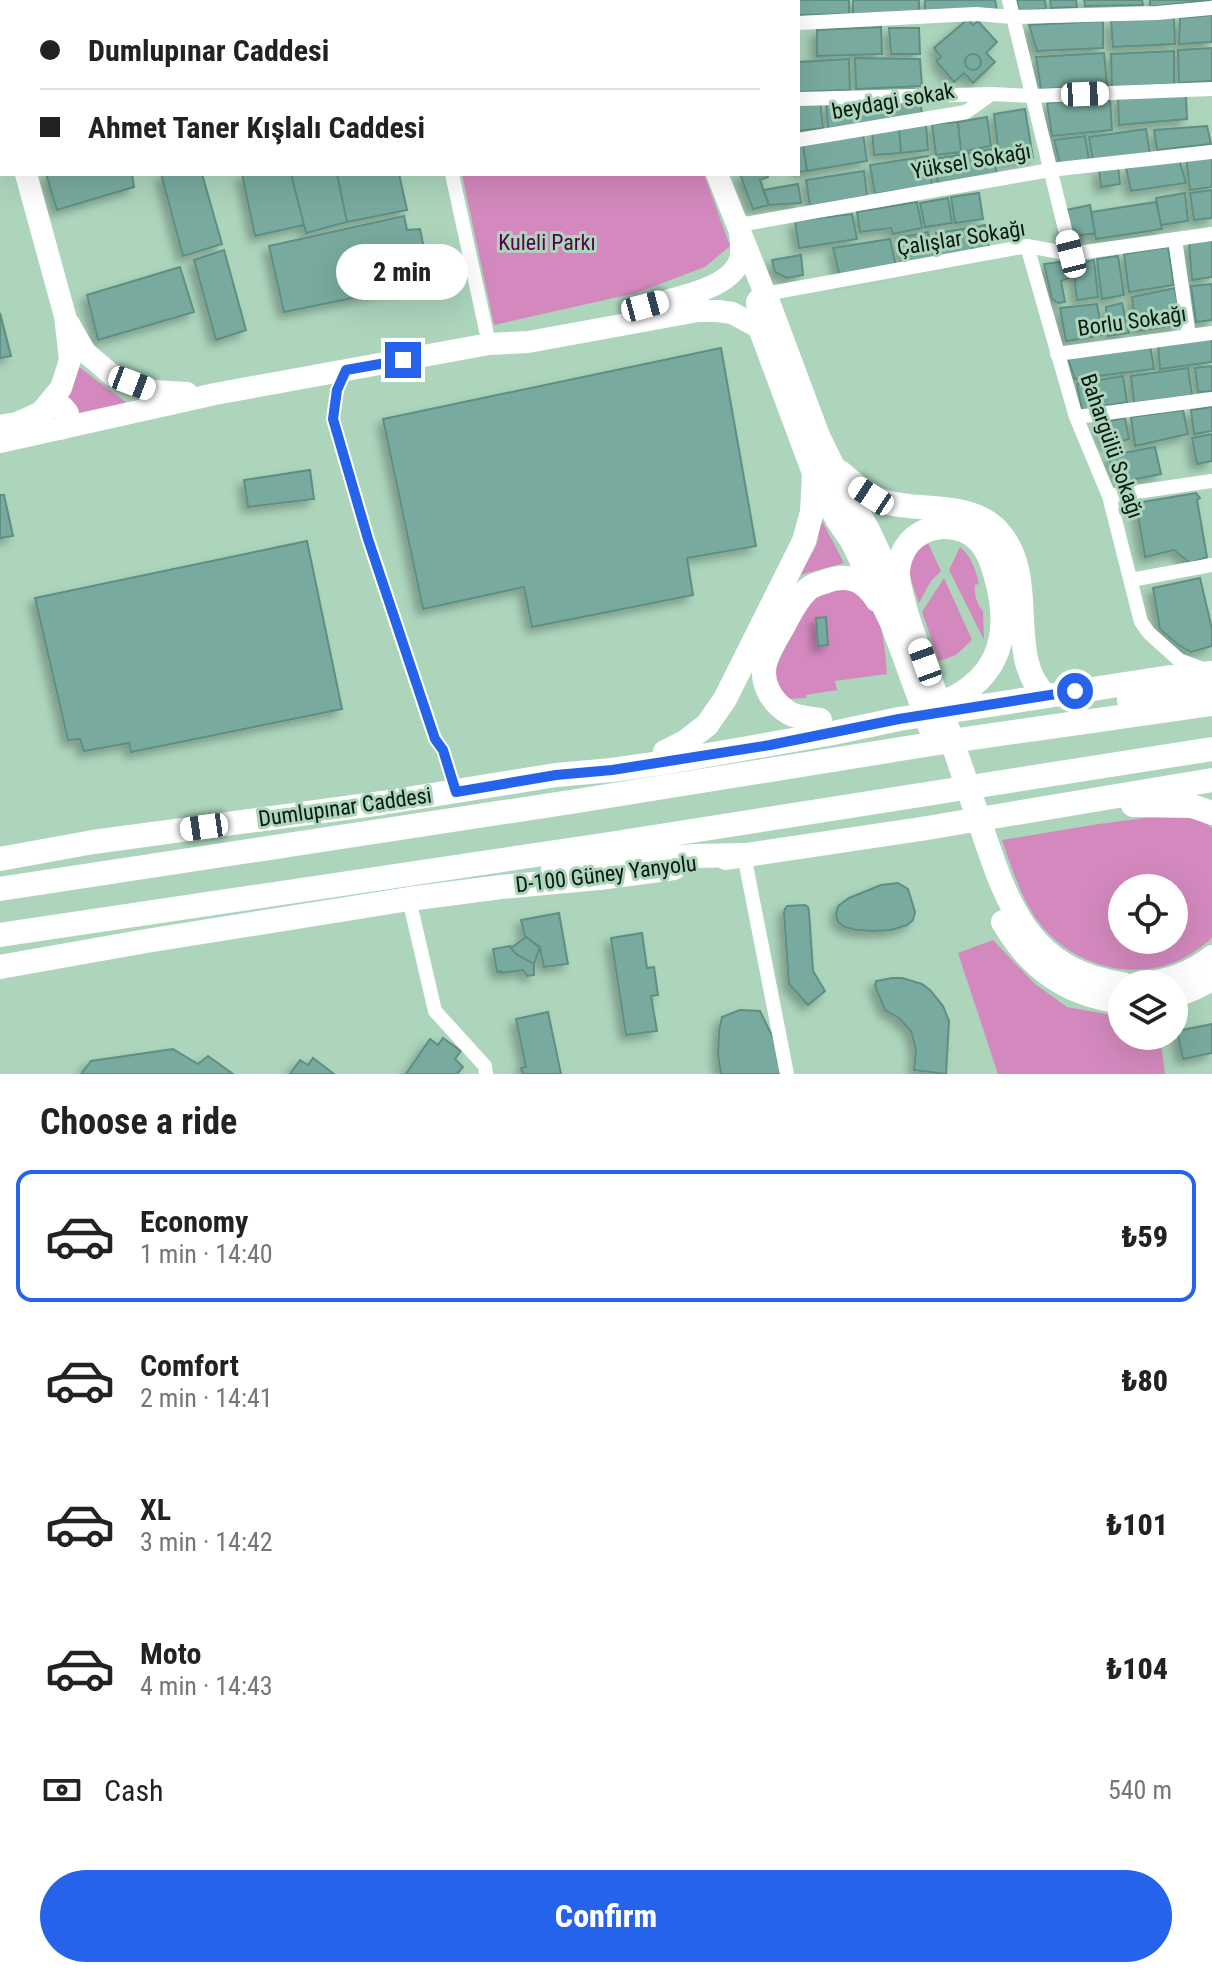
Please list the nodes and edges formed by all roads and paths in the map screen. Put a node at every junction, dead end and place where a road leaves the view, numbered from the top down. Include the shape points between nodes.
1 (1009, 0) edge
2 (1212, 8) edge
3 (1013, 17) junction
4 (800, 23) edge
5 (1212, 89) edge
6 (992, 94) junction
7 (1033, 96) junction
8 (800, 99) edge
9 (800, 140) edge
10 (1212, 152) edge
11 (1050, 170) junction
12 (27, 176) edge
13 (452, 176) edge
14 (718, 176) edge
15 (739, 225) junction
16 (1212, 234) edge
17 (1175, 239) junction
18 (1027, 246) junction
19 (1071, 254) junction
20 (765, 294) junction
21 (65, 316) junction
22 (760, 328) junction
23 (1212, 333) edge
24 (1189, 336) junction
25 (489, 344) junction
26 (1057, 354) junction
27 (346, 370) junction
28 (215, 394) junction
29 (1212, 399) edge
30 (41, 412) junction
31 (1076, 417) junction
32 (0, 426) edge
33 (60, 429) junction
34 (0, 442) edge
35 (821, 466) junction
36 (1212, 481) edge
37 (1109, 496) junction
38 (1212, 565) edge
39 (1131, 580) junction
40 (900, 620) junction
41 (1212, 673) edge
42 (1212, 682) edge
43 (1046, 696) junction
44 (1212, 704) edge
45 (899, 719) junction
46 (820, 720) junction
47 (920, 746) junction
48 (1212, 749) edge
49 (665, 752) junction
50 (556, 775) junction
51 (1212, 780) edge
52 (456, 792) junction
53 (1067, 805) junction
54 (1212, 813) edge
55 (744, 855) junction
56 (0, 859) edge
57 (990, 876) junction
58 (343, 885) junction
59 (0, 889) edge
60 (409, 899) junction
61 (0, 935) edge
62 (1212, 957) edge
63 (0, 967) edge
64 (1188, 972) edge
65 (1212, 979) edge
66 (1108, 981) edge
67 (1188, 991) edge
68 (1108, 999) edge
69 (486, 1074) edge
70 (787, 1074) edge

1 - 3 street
2 - 3 street
3 - 4 street via 976,14
3 - 7 street
5 - 7 street
6 - 7 street
6 - 8 street
6 - 9 street, beydagi sokak via 966,112
7 - 11 street
10 - 11 street, Yüksel Sokağı
11 - 15 street, Yüksel Sokağı
11 - 19 street
12 - 21 main road
13 - 25 street
14 - 15 main road
15 - 20 main road
15 - 25 main road via 740,261 714,284 645,306 513,333
16 - 17 street, Çalışlar Sokağı
17 - 19 street, Çalışlar Sokağı
17 - 24 street
18 - 19 street, Çalışlar Sokağı
18 - 20 street, Çalışlar Sokağı
18 - 26 street, Bahargülü Sokağı
20 - 22 main road via 758,302
20 - 35 main road
21 - 28 main road via 85,352 112,375 153,391
21 - 30 main road via 70,360 61,388
22 - 25 main road via 732,313 698,311 528,342
22 - 35 main road
23 - 24 street, Borlu Sokağı
24 - 26 street, Borlu Sokağı
25 - 27 main road
26 - 31 street, Bahargülü Sokağı
27 - 28 main road
27 - 52 street via 333,419 394,621
28 - 33 main road
29 - 31 street
30 - 32 main road
30 - 33 main road via 63,407 68,421
31 - 37 street, Bahargülü Sokağı
33 - 34 main road
35 - 40 main road via 837,519
35 - 43 main road via 880,500 964,512 996,530 1015,561 1026,661 1035,686
35 - 49 main road via 804,541 725,699 707,725
36 - 37 street
37 - 39 street, Bahargülü Sokağı
38 - 39 street
39 - 41 street, Bahargülü Sokağı via 1141,622 1149,633 1179,660
40 - 45 main road via 903,550 925,530 957,528 971,534 987,551 1000,596 1002,631 993,664 966,691
40 - 46 main road via 864,584 850,578 811,586 796,603 766,660 766,686 789,713
40 - 57 main road
41 - 43 main road, Dumlupınar Caddesi
42 - 47 main road via 1010,722
43 - 45 main road, Dumlupınar Caddesi
44 - 47 main road
45 - 46 main road via 857,715
45 - 50 main road, Dumlupınar Caddesi via 770,745
46 - 49 main road
47 - 59 main road
48 - 58 main road
49 - 50 main road
50 - 52 main road, Dumlupınar Caddesi
51 - 53 main road, D-100 Güney Yanyolu
52 - 56 main road, Dumlupınar Caddesi
53 - 54 main road via 1192,806
53 - 55 main road, D-100 Güney Yanyolu
55 - 58 main road
55 - 60 main road, D-100 Güney Yanyolu
55 - 70 street
57 - 66 main road via 1051,956 1083,975
57 - 68 main road via 996,908 1014,941 1040,969 1084,994
58 - 61 main road
60 - 63 main road, D-100 Güney Yanyolu
60 - 69 street via 435,1011 485,1066
62 - 64 main road
65 - 67 main road

